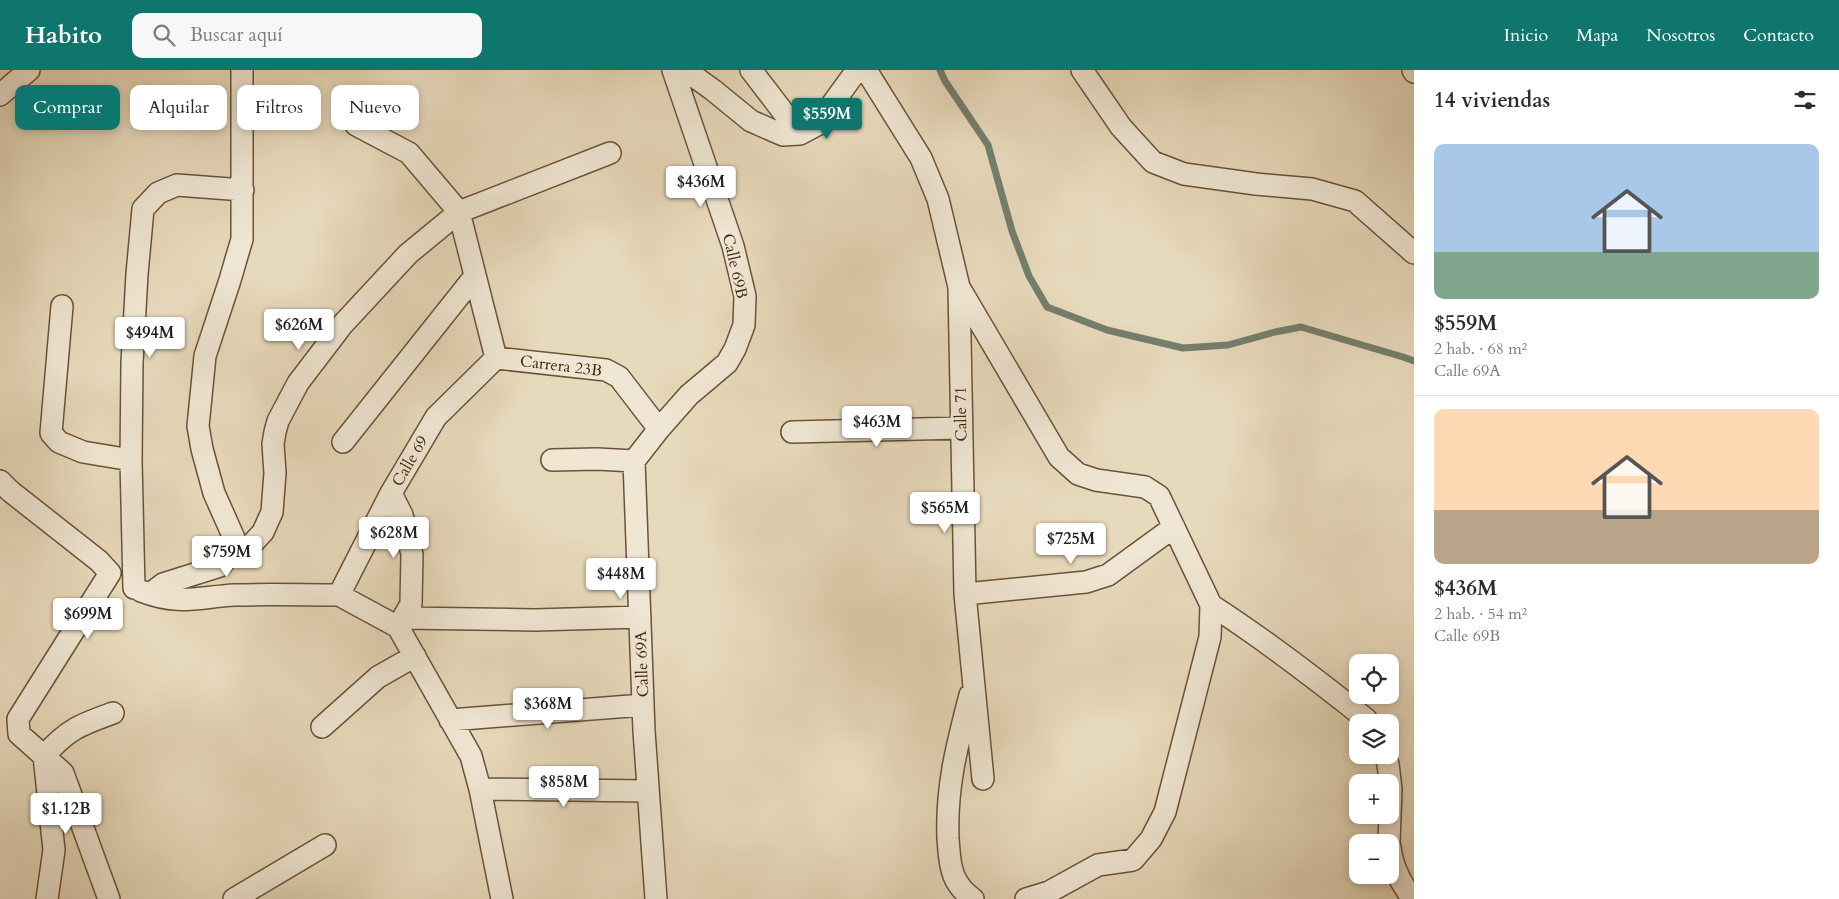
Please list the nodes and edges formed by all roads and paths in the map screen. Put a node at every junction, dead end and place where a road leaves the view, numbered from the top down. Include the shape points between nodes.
1 (29, 70) edge
2 (242, 70) edge
3 (673, 70) edge
4 (685, 70) edge
5 (751, 70) edge
6 (857, 70) edge
7 (866, 70) edge
8 (1082, 70) edge
9 (0, 95) edge
10 (365, 130) edge
11 (800, 134) junction
12 (610, 153) dead end
13 (242, 190) junction
14 (459, 212) junction
15 (1414, 254) edge
16 (475, 276) junction
17 (959, 287) junction
18 (62, 306) dead end
19 (496, 358) junction
20 (961, 428) junction
21 (659, 429) junction
22 (792, 432) dead end
23 (343, 442) dead end
24 (131, 460) junction
25 (552, 460) dead end
26 (634, 461) junction
27 (0, 481) edge
28 (391, 493) junction
29 (1174, 527) junction
30 (230, 554) junction
31 (110, 572) junction
32 (142, 591) junction
33 (339, 594) junction
34 (964, 594) junction
35 (1211, 605) junction
36 (640, 617) junction
37 (400, 622) junction
38 (415, 656) junction
39 (974, 683) junction
40 (643, 705) junction
41 (113, 713) dead end
42 (1360, 714) edge
43 (450, 720) junction
44 (322, 727) dead end
45 (44, 756) junction
46 (1388, 764) edge
47 (983, 779) dead end
48 (480, 789) junction
49 (648, 791) junction
50 (1390, 834) edge
51 (326, 845) dead end
52 (1399, 876) edge
53 (47, 899) edge
54 (109, 899) edge
55 (234, 899) edge
56 (502, 899) edge
57 (656, 899) edge
58 (973, 899) edge
59 (1026, 899) edge
60 (1413, 899) edge

1 - 9 street
2 - 13 street
3 - 21 street, Calle 69B via 732,246 745,296 744,325 727,363 689,395
4 - 11 street via 751,121 783,135
5 - 11 street
6 - 11 street via 817,125
7 - 17 street, Calle 71 via 921,158 938,199
8 - 15 street via 1121,127 1153,162 1184,174 1312,189 1355,201
10 - 14 street via 409,153
12 - 14 street
13 - 24 street via 176,185 158,192 142,209 132,363
13 - 30 street via 242,239 205,356 198,426 214,494 234,538
14 - 16 street
14 - 30 street via 408,254 343,324 298,383 275,432 272,512 263,532 252,544
16 - 19 street
16 - 23 street
17 - 20 street, Calle 71
17 - 29 street via 1059,457 1078,474 1096,480 1146,487 1159,496
18 - 24 street via 51,433 60,442 83,452
19 - 21 street, Carrera 23B via 606,370 619,377
19 - 28 street, Calle 69 via 436,417
20 - 22 street
20 - 34 street, Calle 71
21 - 26 street
24 - 32 street
25 - 26 street
26 - 36 street, Calle 69A
27 - 31 street
28 - 33 street, Calle 69
28 - 37 street via 402,515 412,554 411,604
29 - 34 street via 1108,575 1086,582
29 - 35 street
30 - 32 street via 220,566
31 - 32 street via 122,583
31 - 45 street via 18,719 19,734
32 - 33 street via 173,600 233,595
33 - 37 street
34 - 39 street, Calle 71
35 - 42 street via 1245,626
35 - 59 street via 1210,637 1201,674 1165,812 1151,839 1133,860 1098,865 1049,892
36 - 37 street
36 - 40 street, Calle 69A
37 - 38 street
38 - 43 street
38 - 44 street via 378,677
39 - 47 street, Calle 71
39 - 58 street via 954,754 948,796 949,855 954,875 963,891
40 - 43 street
40 - 49 street, Calle 69A
41 - 45 street via 76,726
43 - 48 street via 471,756
45 - 53 street via 54,850
45 - 54 street via 63,773
46 - 50 street
48 - 49 street
48 - 56 street
49 - 57 street, Calle 69A
51 - 55 street
52 - 60 street

